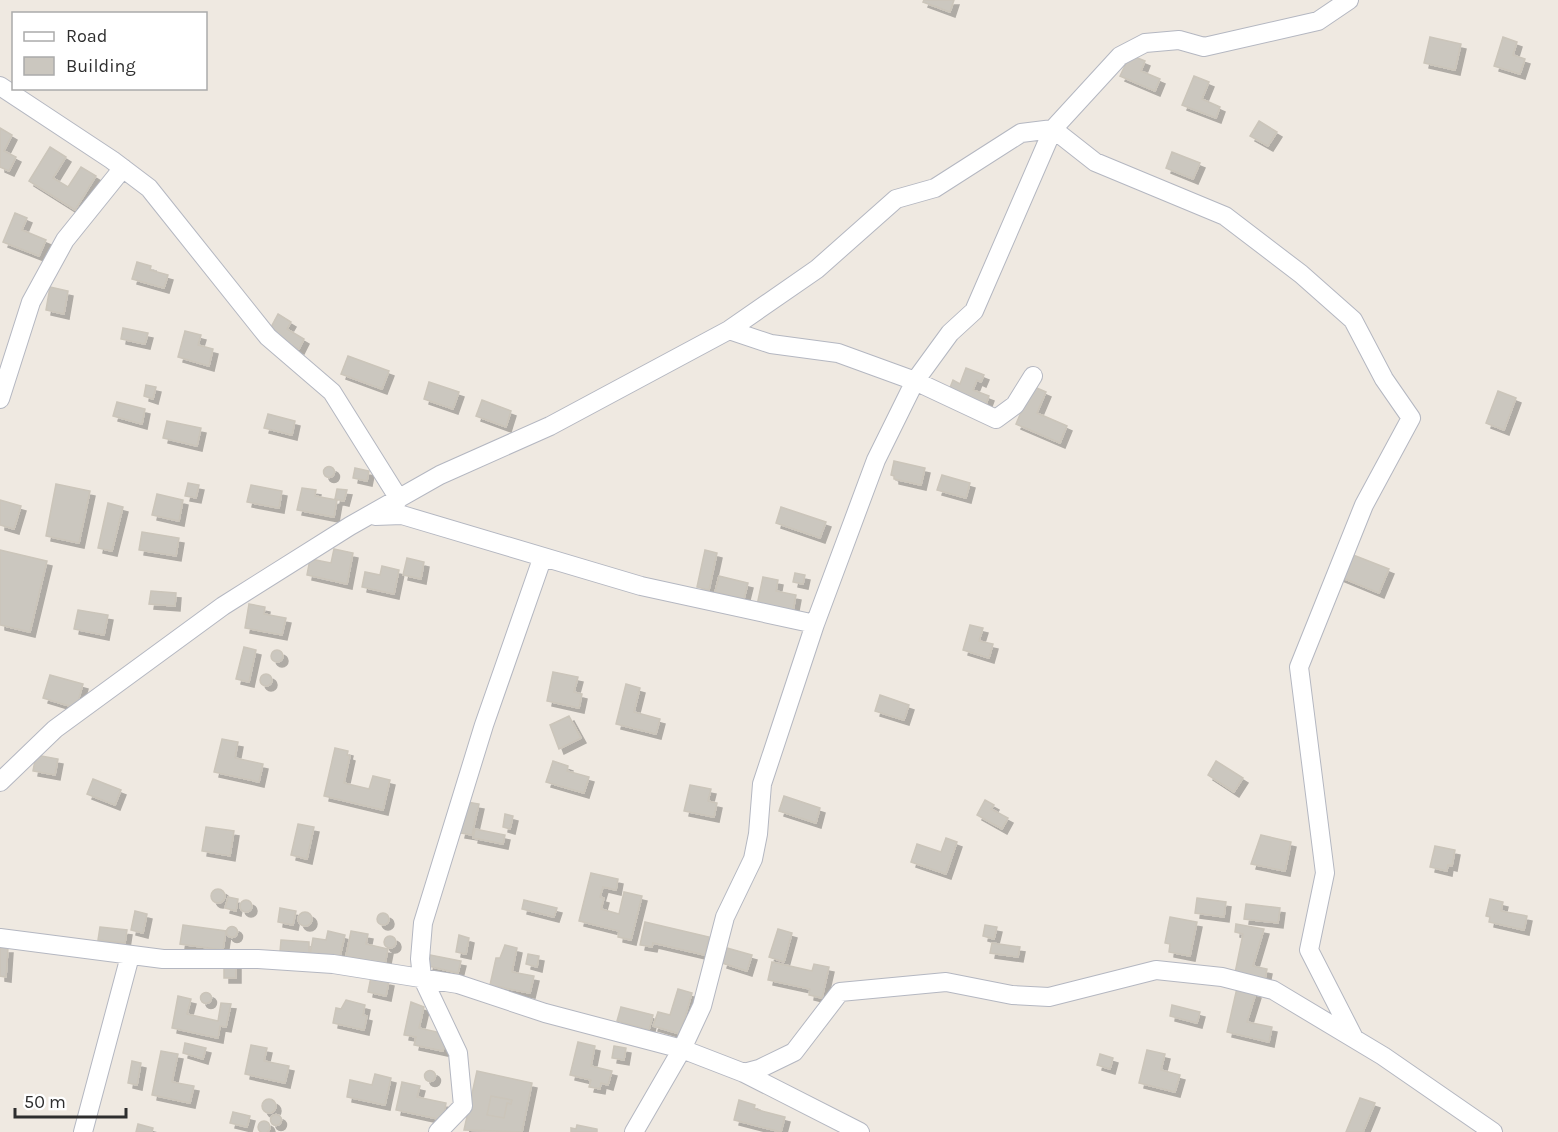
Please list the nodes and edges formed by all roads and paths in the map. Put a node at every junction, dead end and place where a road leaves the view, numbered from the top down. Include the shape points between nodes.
1 (1349, 0) edge
2 (0, 86) edge
3 (1053, 129) junction
4 (123, 168) junction
5 (729, 330) junction
6 (1033, 376) dead end
7 (915, 381) junction
8 (0, 399) edge
9 (399, 499) junction
10 (370, 516) junction
11 (542, 559) junction
12 (815, 624) junction
13 (0, 782) edge
14 (0, 938) edge
15 (130, 956) junction
16 (422, 977) junction
17 (1354, 1038) junction
18 (682, 1050) junction
19 (744, 1073) junction
20 (83, 1132) edge
21 (438, 1132) edge
22 (634, 1132) edge
23 (860, 1132) edge
24 (1493, 1132) edge

1 - 3 street via 1318,21 1204,47 1179,40 1145,43 1120,56
2 - 4 street
3 - 5 street via 1021,134 935,188 896,199 817,269
3 - 7 street via 974,311 950,333
3 - 17 street via 1095,162 1225,216 1301,274 1353,320 1384,380 1411,418 1364,505 1299,667 1325,873 1309,950
4 - 8 street via 66,240 31,302
4 - 9 street via 148,188 268,337 332,392
5 - 7 street via 771,344 838,353
5 - 9 street via 550,426 440,475
6 - 7 street via 1015,405 996,419
7 - 12 street via 876,460
9 - 10 street
10 - 11 street via 402,515
10 - 13 street via 223,606 55,729
11 - 12 street via 641,586
11 - 16 street via 484,725 423,923
12 - 18 street via 762,784 753,859 725,917 702,1006
14 - 15 street
15 - 16 street via 333,964
15 - 20 street
16 - 18 street
16 - 21 street via 458,1053 463,1106
17 - 19 street via 1273,990 1222,977 1156,970 1049,998 946,982 840,992 794,1052
17 - 24 street
18 - 19 street
18 - 22 street
19 - 23 street

